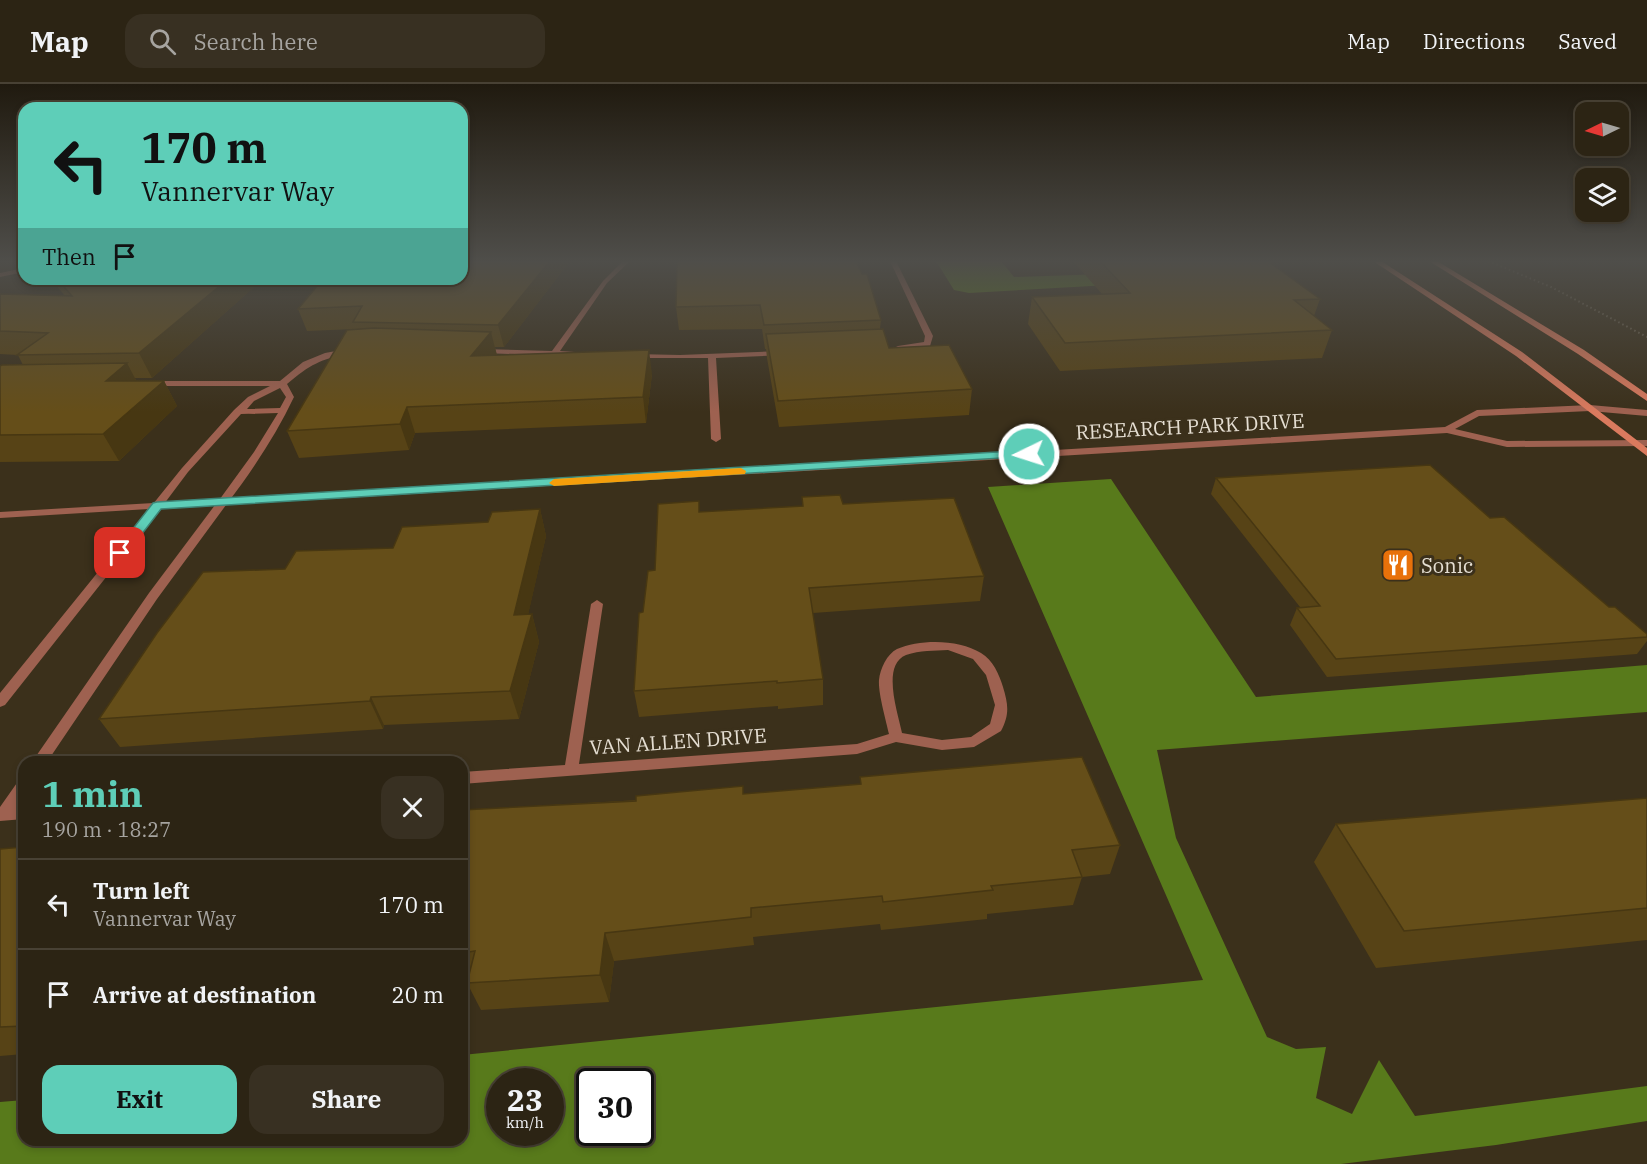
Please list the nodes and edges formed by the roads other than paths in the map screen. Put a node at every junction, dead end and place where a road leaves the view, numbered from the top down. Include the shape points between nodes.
1 (584, 311) edge
2 (917, 311) edge
3 (1455, 311) edge
4 (1515, 311) edge
5 (887, 348) edge
6 (356, 349) edge
7 (474, 351) edge
8 (794, 352) edge
9 (555, 353) junction
10 (577, 354) edge
11 (623, 355) edge
12 (712, 356) junction
13 (141, 383) edge
14 (282, 384) junction
15 (1647, 398) edge
16 (1590, 408) junction
17 (284, 410) junction
18 (237, 412) junction
19 (1647, 413) edge
20 (1447, 430) junction
21 (716, 440) dead end
22 (1635, 443) junction
23 (1647, 443) edge
24 (1647, 453) edge
25 (222, 503) junction
26 (157, 506) junction
27 (0, 515) edge
28 (597, 604) dead end
29 (0, 702) edge
30 (896, 737) junction
31 (43, 756) edge
32 (570, 769) junction
33 (468, 778) edge
34 (18, 792) edge
35 (18, 813) edge
36 (2, 814) edge

1 - 9 street
2 - 5 street via 929,336 927,344
3 - 16 main road
4 - 15 main road
6 - 14 street via 306,364
7 - 9 street
8 - 12 street
9 - 10 street
11 - 12 street
12 - 21 street
13 - 14 street
14 - 17 street via 290,397
14 - 18 street via 251,399
16 - 19 street, RESEARCH PARK DRIVE
16 - 20 street, RESEARCH PARK DRIVE via 1477,414
16 - 22 main road
17 - 18 street
17 - 25 street via 249,468
18 - 26 street
20 - 22 street, RESEARCH PARK DRIVE via 1508,444
20 - 25 street, RESEARCH PARK DRIVE
22 - 23 street, RESEARCH PARK DRIVE
22 - 24 main road
25 - 26 street, RESEARCH PARK DRIVE
25 - 31 street
26 - 27 street, RESEARCH PARK DRIVE
26 - 29 street
28 - 32 street
30 - 30 street, VAN ALLEN DRIVE via 885,681 889,665 899,653 920,647 949,646 977,656 992,673 1002,705 996,726 974,742 942,745
30 - 32 street, VAN ALLEN DRIVE via 857,749
32 - 33 street, VAN ALLEN DRIVE
34 - 36 street
35 - 36 street

